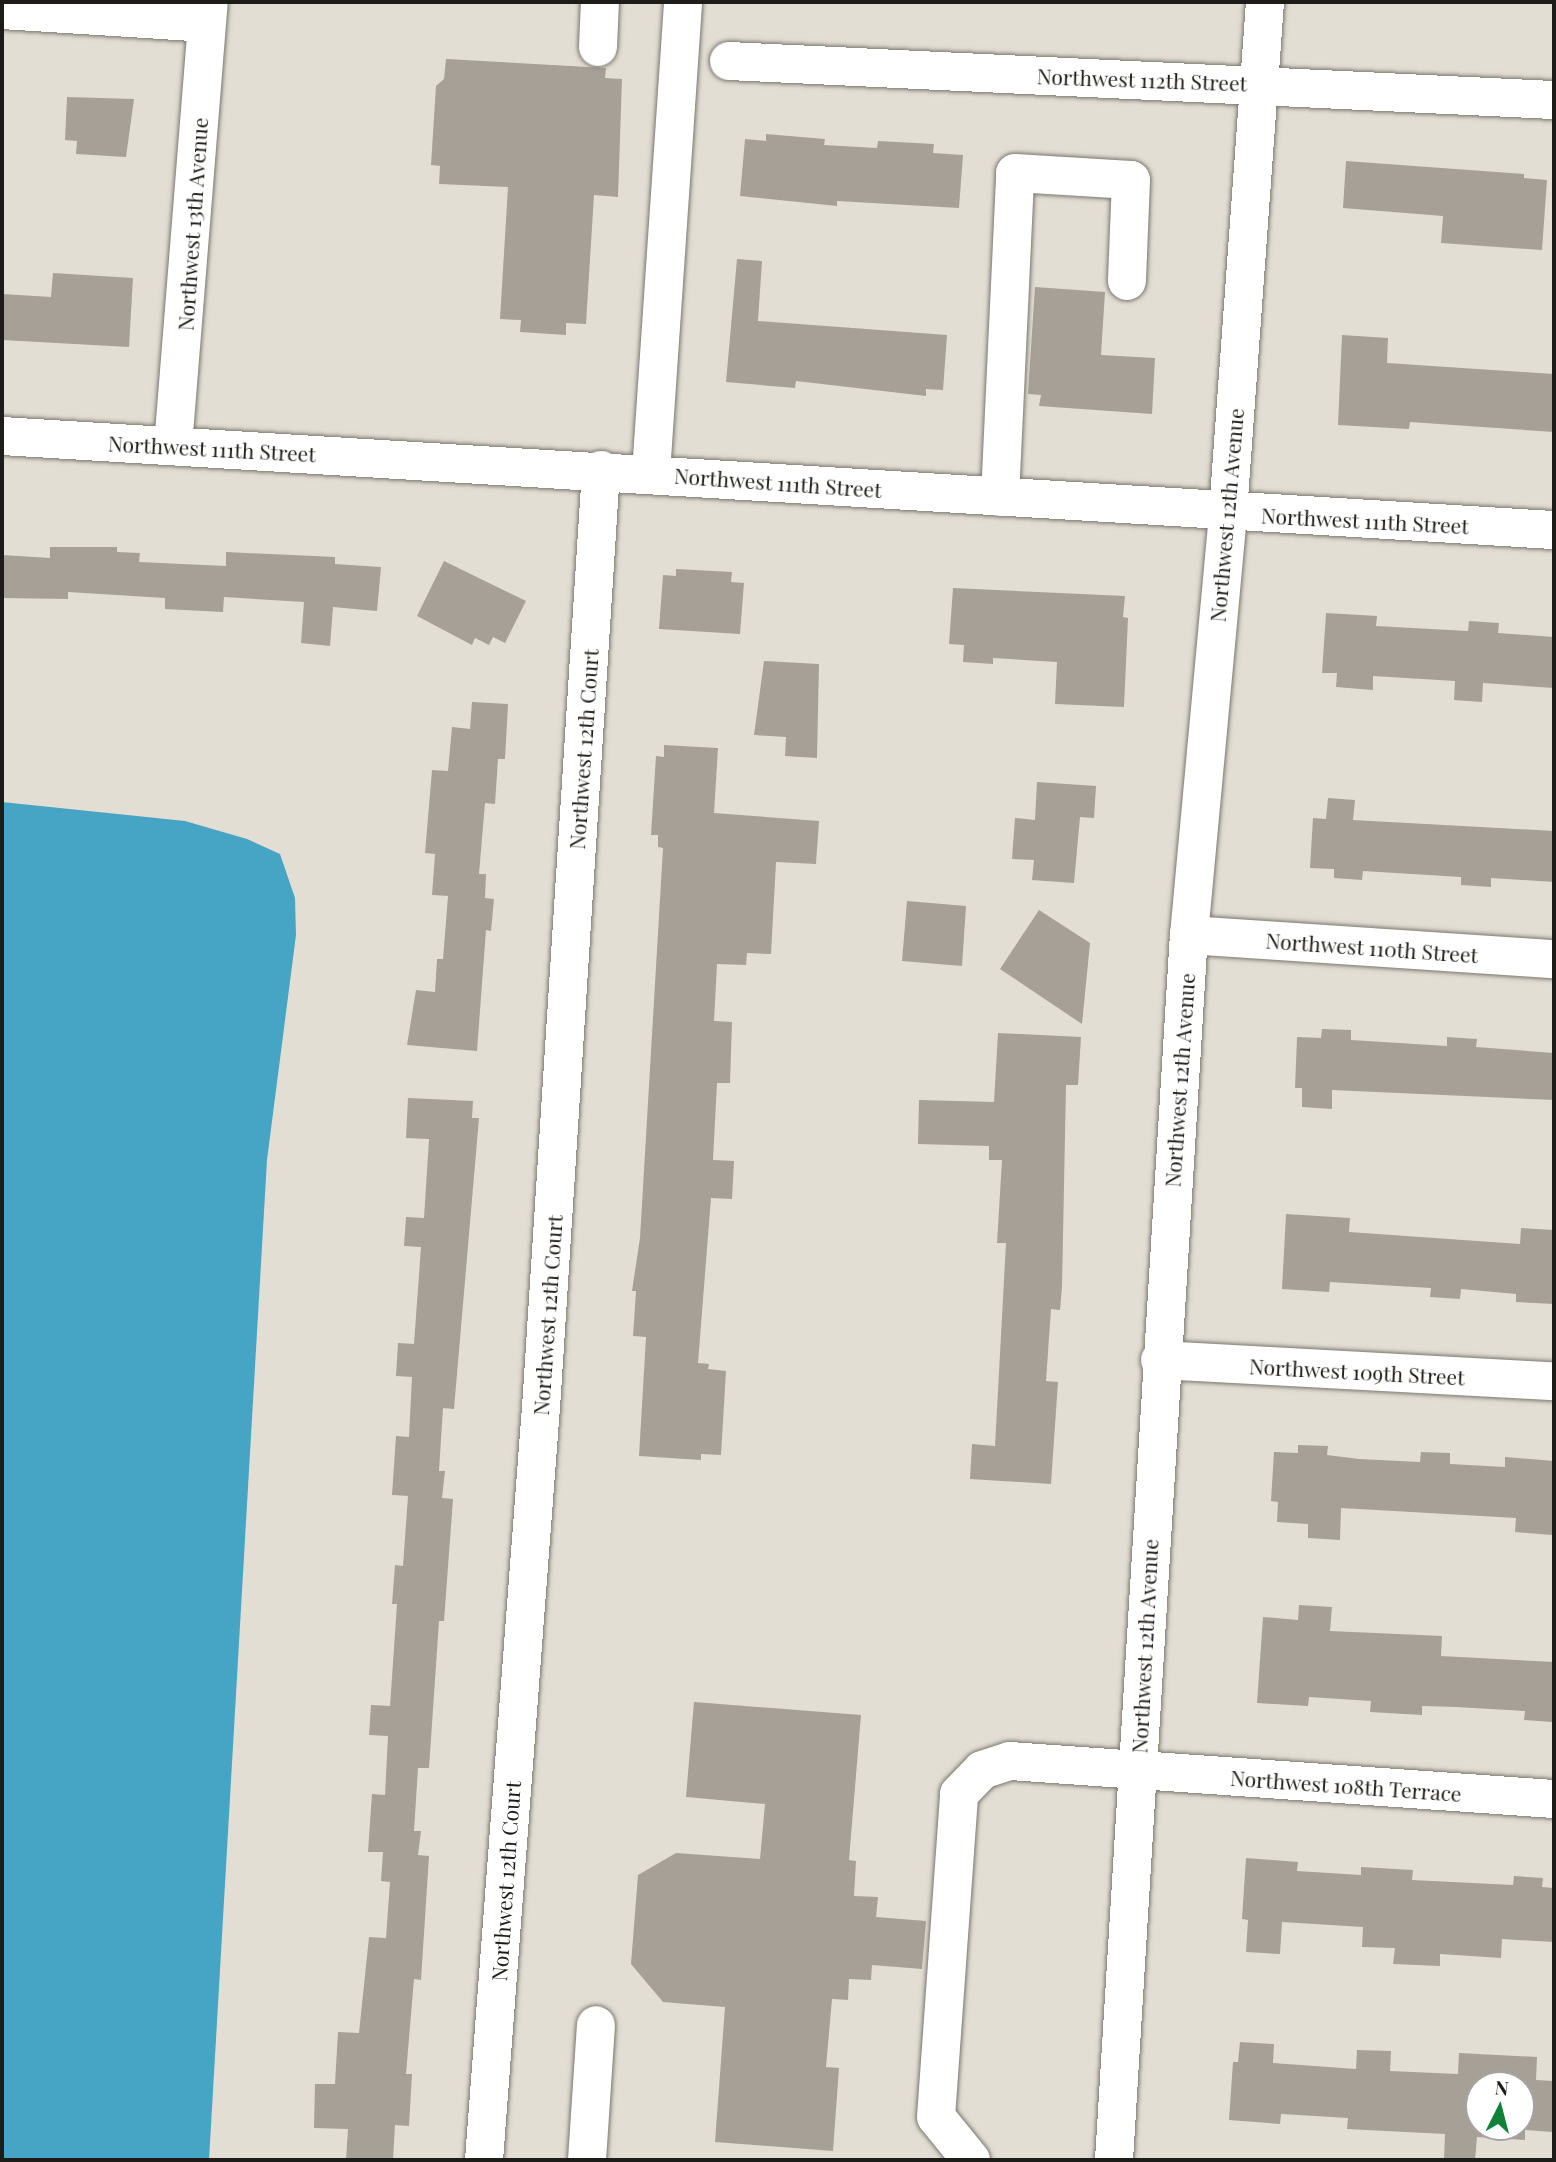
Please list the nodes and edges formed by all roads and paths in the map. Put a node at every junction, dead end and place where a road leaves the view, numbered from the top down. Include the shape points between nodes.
1 (600, 2) edge
2 (683, 2) edge
3 (1265, 2) edge
4 (2, 10) edge
5 (208, 12) edge
6 (598, 47) dead end
7 (729, 61) dead end
8 (1260, 85) junction
9 (1554, 100) edge
10 (1127, 281) dead end
11 (2, 436) edge
12 (173, 446) junction
13 (601, 470) junction
14 (651, 473) junction
15 (1000, 497) junction
16 (1228, 512) junction
17 (1554, 530) edge
18 (1189, 935) junction
19 (1554, 959) edge
20 (1160, 1360) junction
21 (1554, 1381) edge
22 (1138, 1772) junction
23 (1554, 1799) edge
24 (596, 2025) dead end
25 (484, 2160) edge
26 (587, 2160) edge
27 (971, 2160) edge
28 (1114, 2160) edge

1 - 6 street
2 - 14 street
3 - 8 street, Northwest 12th Avenue
4 - 5 street
5 - 12 street, Northwest 13th Avenue
7 - 8 street, Northwest 112th Street
8 - 9 street, Northwest 112th Street
8 - 16 street, Northwest 12th Avenue
10 - 15 street via 1131,180 1015,173
11 - 12 street, Northwest 111th Street
12 - 13 street, Northwest 111th Street
13 - 14 street, Northwest 111th Street
13 - 25 street, Northwest 12th Court via 541,1408
14 - 15 street, Northwest 111th Street
15 - 16 street, Northwest 111th Street
16 - 17 street, Northwest 111th Street
16 - 18 street, Northwest 12th Avenue
18 - 19 street, Northwest 110th Street
18 - 20 street, Northwest 12th Avenue
20 - 21 street, Northwest 109th Street
20 - 22 street, Northwest 12th Avenue
22 - 23 street, Northwest 108th Terrace
22 - 27 street, Northwest 108th Terrace via 1010,1761 982,1770 959,1794 936,2117
22 - 28 street, Northwest 12th Avenue
24 - 26 street

